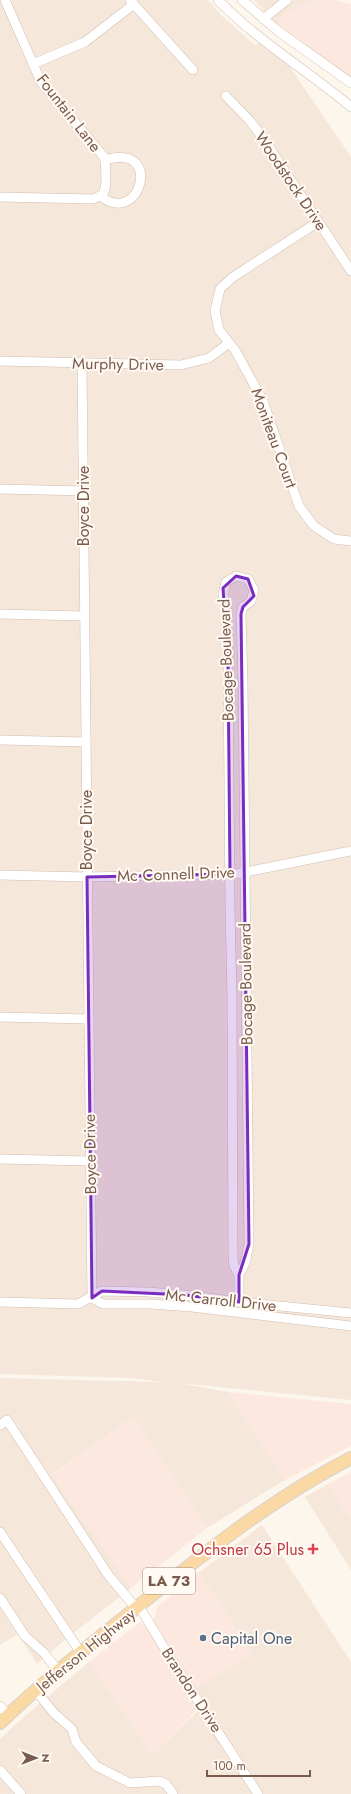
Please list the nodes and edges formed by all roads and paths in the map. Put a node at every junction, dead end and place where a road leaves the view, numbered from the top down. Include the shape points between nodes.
1 (6, 0) edge
2 (218, 0) edge
3 (242, 0) edge
4 (287, 0) edge
5 (132, 2) edge
6 (263, 19) junction
7 (33, 64) junction
8 (193, 70) dead end
9 (351, 83) edge
10 (226, 96) dead end
11 (351, 106) edge
12 (105, 160) junction
13 (0, 196) edge
14 (100, 196) junction
15 (318, 222) junction
16 (351, 271) edge
17 (229, 343) junction
18 (0, 361) edge
19 (82, 363) junction
20 (0, 489) edge
21 (83, 491) junction
22 (351, 541) edge
23 (0, 614) edge
24 (84, 616) junction
25 (0, 740) edge
26 (86, 742) junction
27 (351, 851) edge
28 (244, 872) junction
29 (230, 874) junction
30 (0, 875) edge
31 (87, 877) junction
32 (0, 1017) edge
33 (88, 1019) junction
34 (0, 1159) edge
35 (90, 1161) junction
36 (239, 1275) junction
37 (92, 1298) junction
38 (0, 1302) edge
39 (239, 1302) junction
40 (351, 1313) edge
41 (351, 1326) edge
42 (0, 1425) edge
43 (351, 1458) edge
44 (0, 1532) edge
45 (0, 1598) edge
46 (138, 1607) junction
47 (81, 1653) junction
48 (59, 1672) junction
49 (36, 1690) junction
50 (0, 1706) edge
51 (4, 1719) edge
52 (0, 1770) edge
53 (21, 1794) edge
54 (173, 1794) edge
55 (258, 1794) edge

1 - 7 street, Fountain Lane
2 - 11 street via 266,44
3 - 6 street
4 - 6 street
5 - 7 street via 85,42
5 - 8 street
6 - 9 street
7 - 12 street, Fountain Lane via 41,82
10 - 15 street, Woodstock Drive via 263,138
12 - 14 street, Fountain Lane via 104,192
12 - 14 street, Fountain Lane via 115,156 126,157 136,162 142,175 139,190 132,199 108,203
13 - 14 street via 93,199
15 - 16 street, Woodstock Drive
15 - 17 street, Moniteau Court via 233,277 220,289 215,310 220,330
17 - 19 street, Murphy Drive via 209,358 181,365
17 - 22 street, Moniteau Court via 263,400 299,506 314,526 334,539
18 - 19 street, Murphy Drive
19 - 21 street, Boyce Drive
20 - 21 street
21 - 24 street, Boyce Drive
23 - 24 street
24 - 26 street, Boyce Drive
25 - 26 street
26 - 31 street, Boyce Drive
27 - 28 street, Mc Connell Drive
28 - 29 street, Mc Connell Drive
28 - 29 street, Bocage Boulevard via 244,683 241,614 243,607 254,596 254,590 248,579 236,576 226,582 223,588 228,655
28 - 36 street, Bocage Boulevard via 248,1244 245,1263
29 - 31 street, Mc Connell Drive
29 - 36 street, Bocage Boulevard via 233,1258
30 - 31 street, Mc Connell Drive
31 - 33 street, Boyce Drive
32 - 33 street
33 - 35 street, Boyce Drive
34 - 35 street
35 - 37 street, Boyce Drive
36 - 39 street, Bocage Boulevard
37 - 38 street, Mc Carroll Drive via 78,1304
37 - 39 street, Mc Carroll Drive via 102,1291 110,1291 185,1295
37 - 41 street, Mc Carroll Drive via 103,1304 192,1307
39 - 40 street, Mc Carroll Drive
42 - 46 street, Brandon Drive via 7,1420 109,1576
43 - 46 main road, Jefferson Highway / LA 73 via 298,1487 255,1515
44 - 47 street
45 - 48 street via 25,1636
46 - 47 main road, Jefferson Highway / LA 73
46 - 55 street, Brandon Drive
47 - 48 main road, Jefferson Highway / LA 73
48 - 49 main road, Jefferson Highway / LA 73
49 - 51 main road, Jefferson Highway / LA 73
49 - 54 street via 53,1712 72,1729 76,1742 96,1766 130,1783 159,1781 166,1784
50 - 51 street
52 - 53 street

